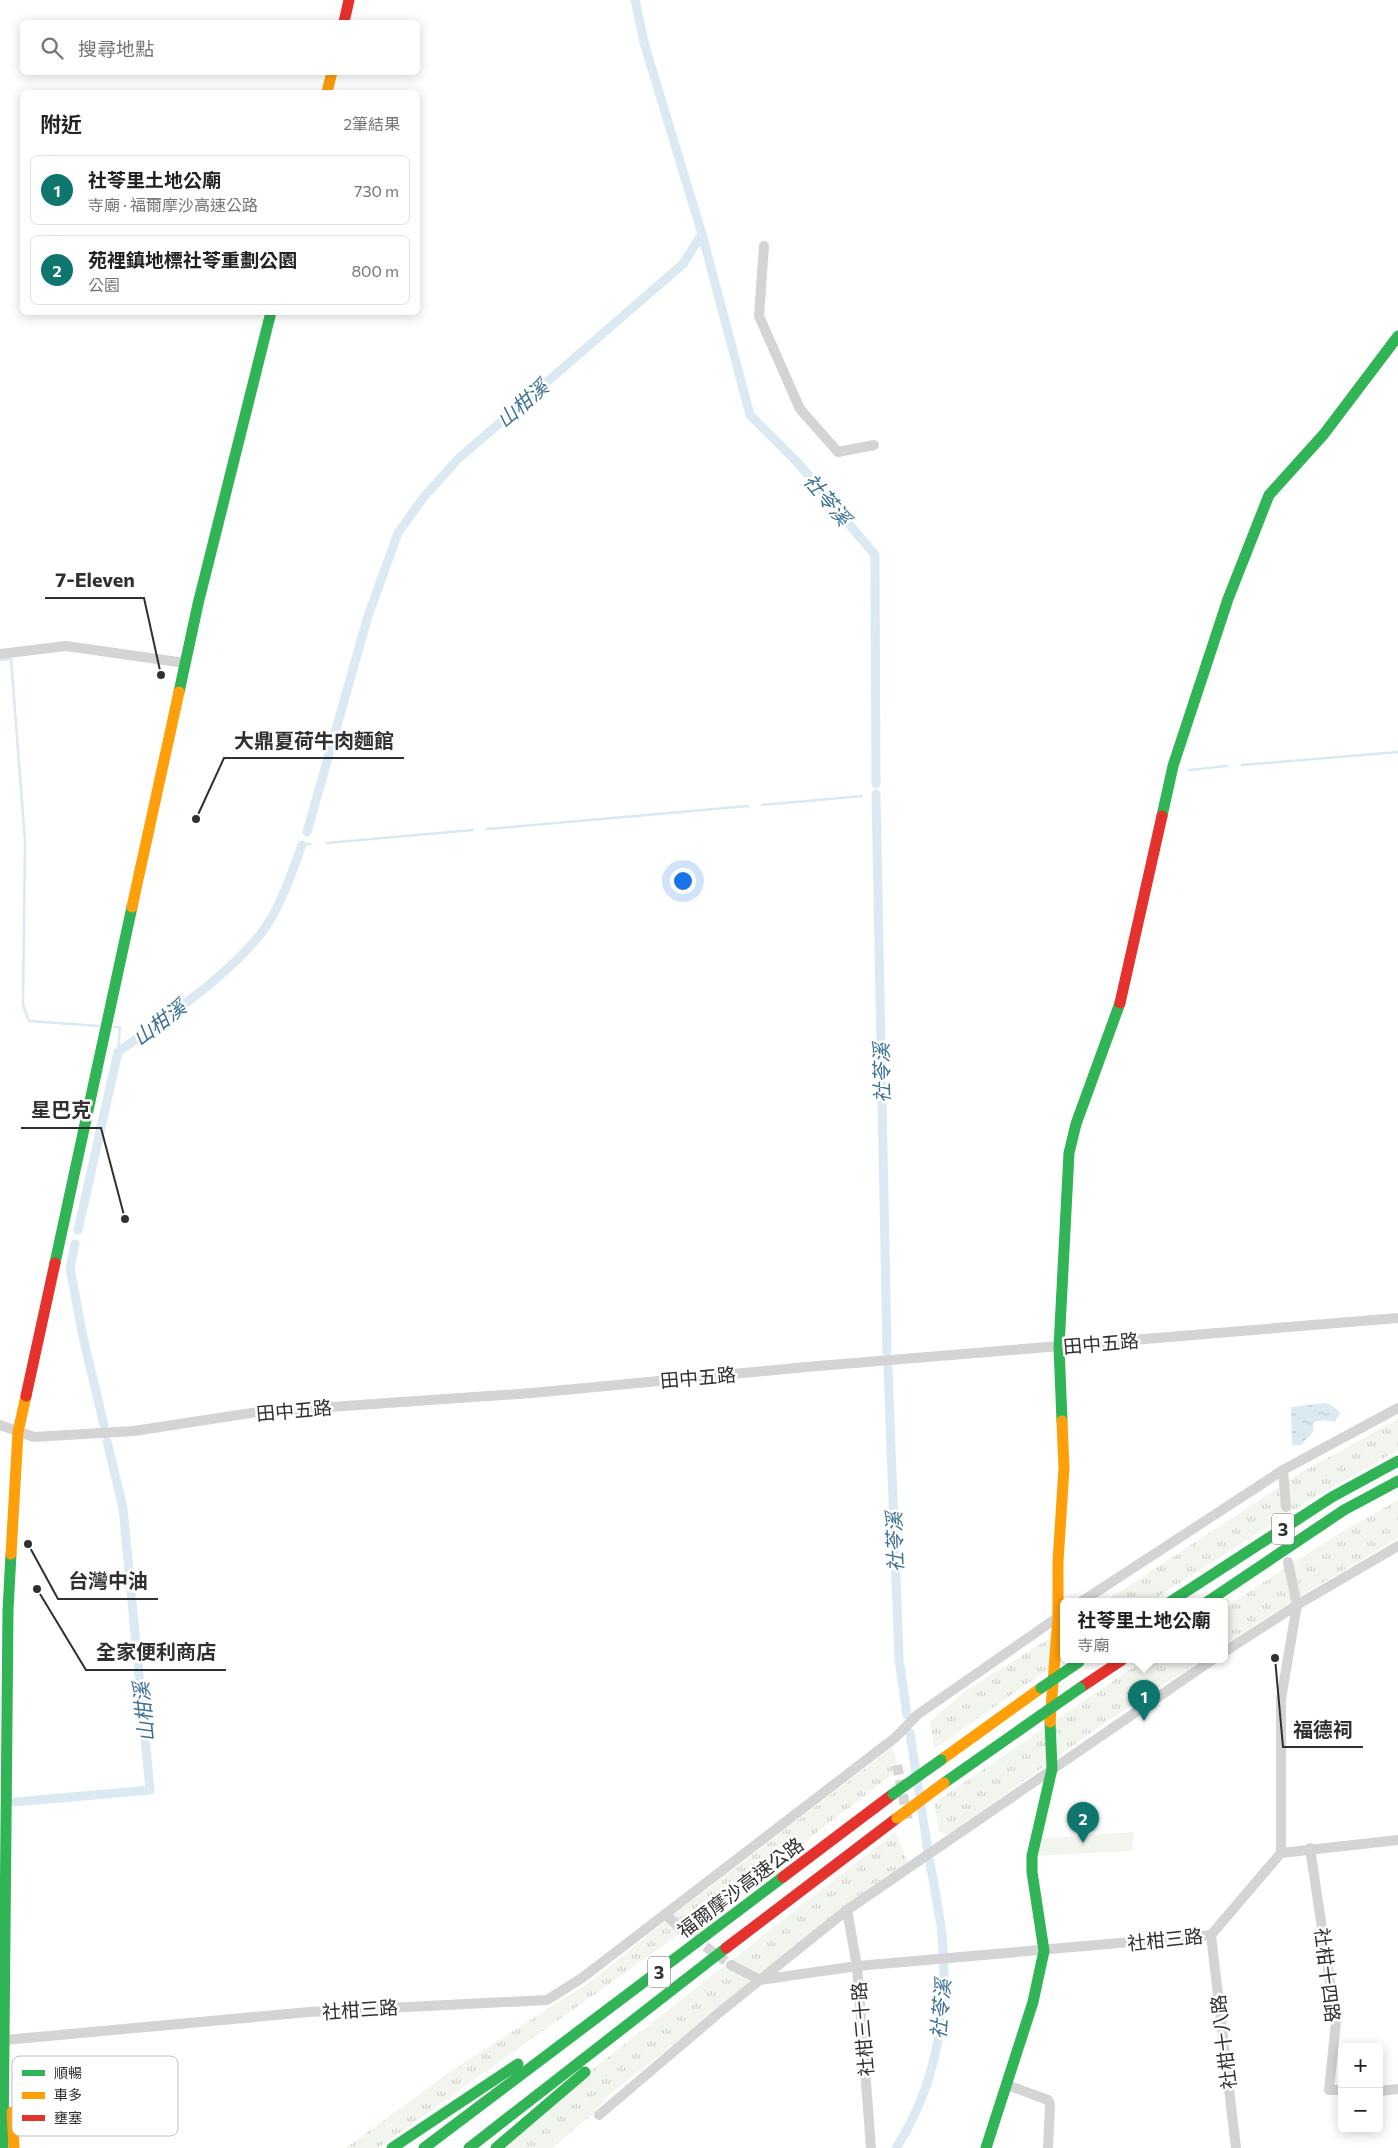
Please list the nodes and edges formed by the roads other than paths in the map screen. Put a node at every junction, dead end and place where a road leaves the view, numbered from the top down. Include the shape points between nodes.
1 (349, 0) edge
2 (344, 20) edge
3 (331, 75) edge
4 (328, 90) edge
5 (764, 246) dead end
6 (270, 315) edge
7 (1398, 336) edge
8 (874, 445) dead end
9 (0, 654) edge
10 (186, 663) junction
11 (1398, 1318) edge
12 (1059, 1347) junction
13 (1398, 1408) edge
14 (0, 1425) edge
15 (18, 1432) junction
16 (1398, 1461) edge
17 (1283, 1470) junction
18 (1398, 1481) edge
19 (1286, 1507) dead end
20 (1398, 1546) edge
21 (1288, 1562) dead end
22 (3, 1592) edge
23 (1060, 1598) edge
24 (1087, 1598) edge
25 (1176, 1598) edge
26 (1213, 1598) edge
27 (1297, 1605) junction
28 (2, 1609) edge
29 (1060, 1616) edge
30 (1060, 1624) edge
31 (1228, 1649) edge
32 (1077, 1663) edge
33 (1118, 1663) edge
34 (1208, 1663) edge
35 (1052, 1769) junction
36 (1398, 1840) edge
37 (1310, 1848) junction
38 (1281, 1853) junction
39 (847, 1910) junction
40 (665, 1914) junction
41 (757, 1924) junction
42 (681, 1929) tunnel mouth
43 (1210, 1935) junction
44 (1044, 1951) junction
45 (684, 1952) junction
46 (731, 1965) tunnel mouth
47 (856, 1966) junction
48 (760, 1980) junction
49 (5, 2040) junction
50 (1007, 2085) junction
51 (1398, 2089) edge
52 (1338, 2090) edge
53 (1383, 2091) edge
54 (12, 2110) edge
55 (599, 2115) dead end
56 (4, 2148) edge
57 (392, 2148) edge
58 (424, 2148) edge
59 (469, 2148) edge
60 (496, 2148) edge
61 (871, 2148) edge
62 (986, 2148) edge
63 (1048, 2148) edge
64 (1236, 2148) edge

1 - 2 main road
3 - 4 main road
5 - 8 street via 760,316 800,409 838,452
6 - 10 main road
7 - 12 main road via 1324,434 1269,494 1228,599 1173,766 1117,1016 1073,1134 1069,1153
9 - 10 street via 66,646
10 - 15 main road
11 - 12 street, 田中五路
12 - 15 street, 田中五路 via 258,1412 134,1431 34,1437
12 - 23 main road via 1064,1468 1058,1562
13 - 17 street
14 - 15 street, 田中五路
15 - 22 main road
16 - 25 main road, 3 via 1332,1497
17 - 19 street
17 - 24 street
18 - 26 main road, 3 via 1344,1510
20 - 27 street
21 - 27 street
22 - 28 main road
27 - 31 street
27 - 38 street via 1281,1699
28 - 49 main road
29 - 40 street, 社柑三路 via 917,1715 896,1737
30 - 35 main road via 1050,1714
32 - 45 main road, 福爾摩沙高速公路 / 3, bridge via 893,1794
33 - 41 main road, 福爾摩沙高速公路 / 3, bridge via 944,1783
34 - 35 street
35 - 39 street
35 - 44 main road via 1032,1856
36 - 37 street
37 - 38 street
37 - 52 street, 社柑十四路 via 1336,2022 1329,2090
38 - 43 street, 社柑三路
39 - 47 street, 社柑三十路
39 - 48 street
40 - 42 street
40 - 49 street, 社柑三路 via 582,1978 547,2000 309,2012
41 - 59 main road, 福爾摩沙高速公路 / 3
41 - 60 main road
43 - 44 street, 社柑三路
43 - 64 street, 社柑十八路
44 - 47 street, 社柑三路
44 - 50 main road via 1033,2002
45 - 57 main road
45 - 58 main road, 福爾摩沙高速公路 / 3
46 - 48 street
47 - 48 street
47 - 61 street, 社柑三十路
48 - 55 street
49 - 54 main road via 9,2053
49 - 56 main road
50 - 62 main road
50 - 63 street via 1048,2100
51 - 53 street

